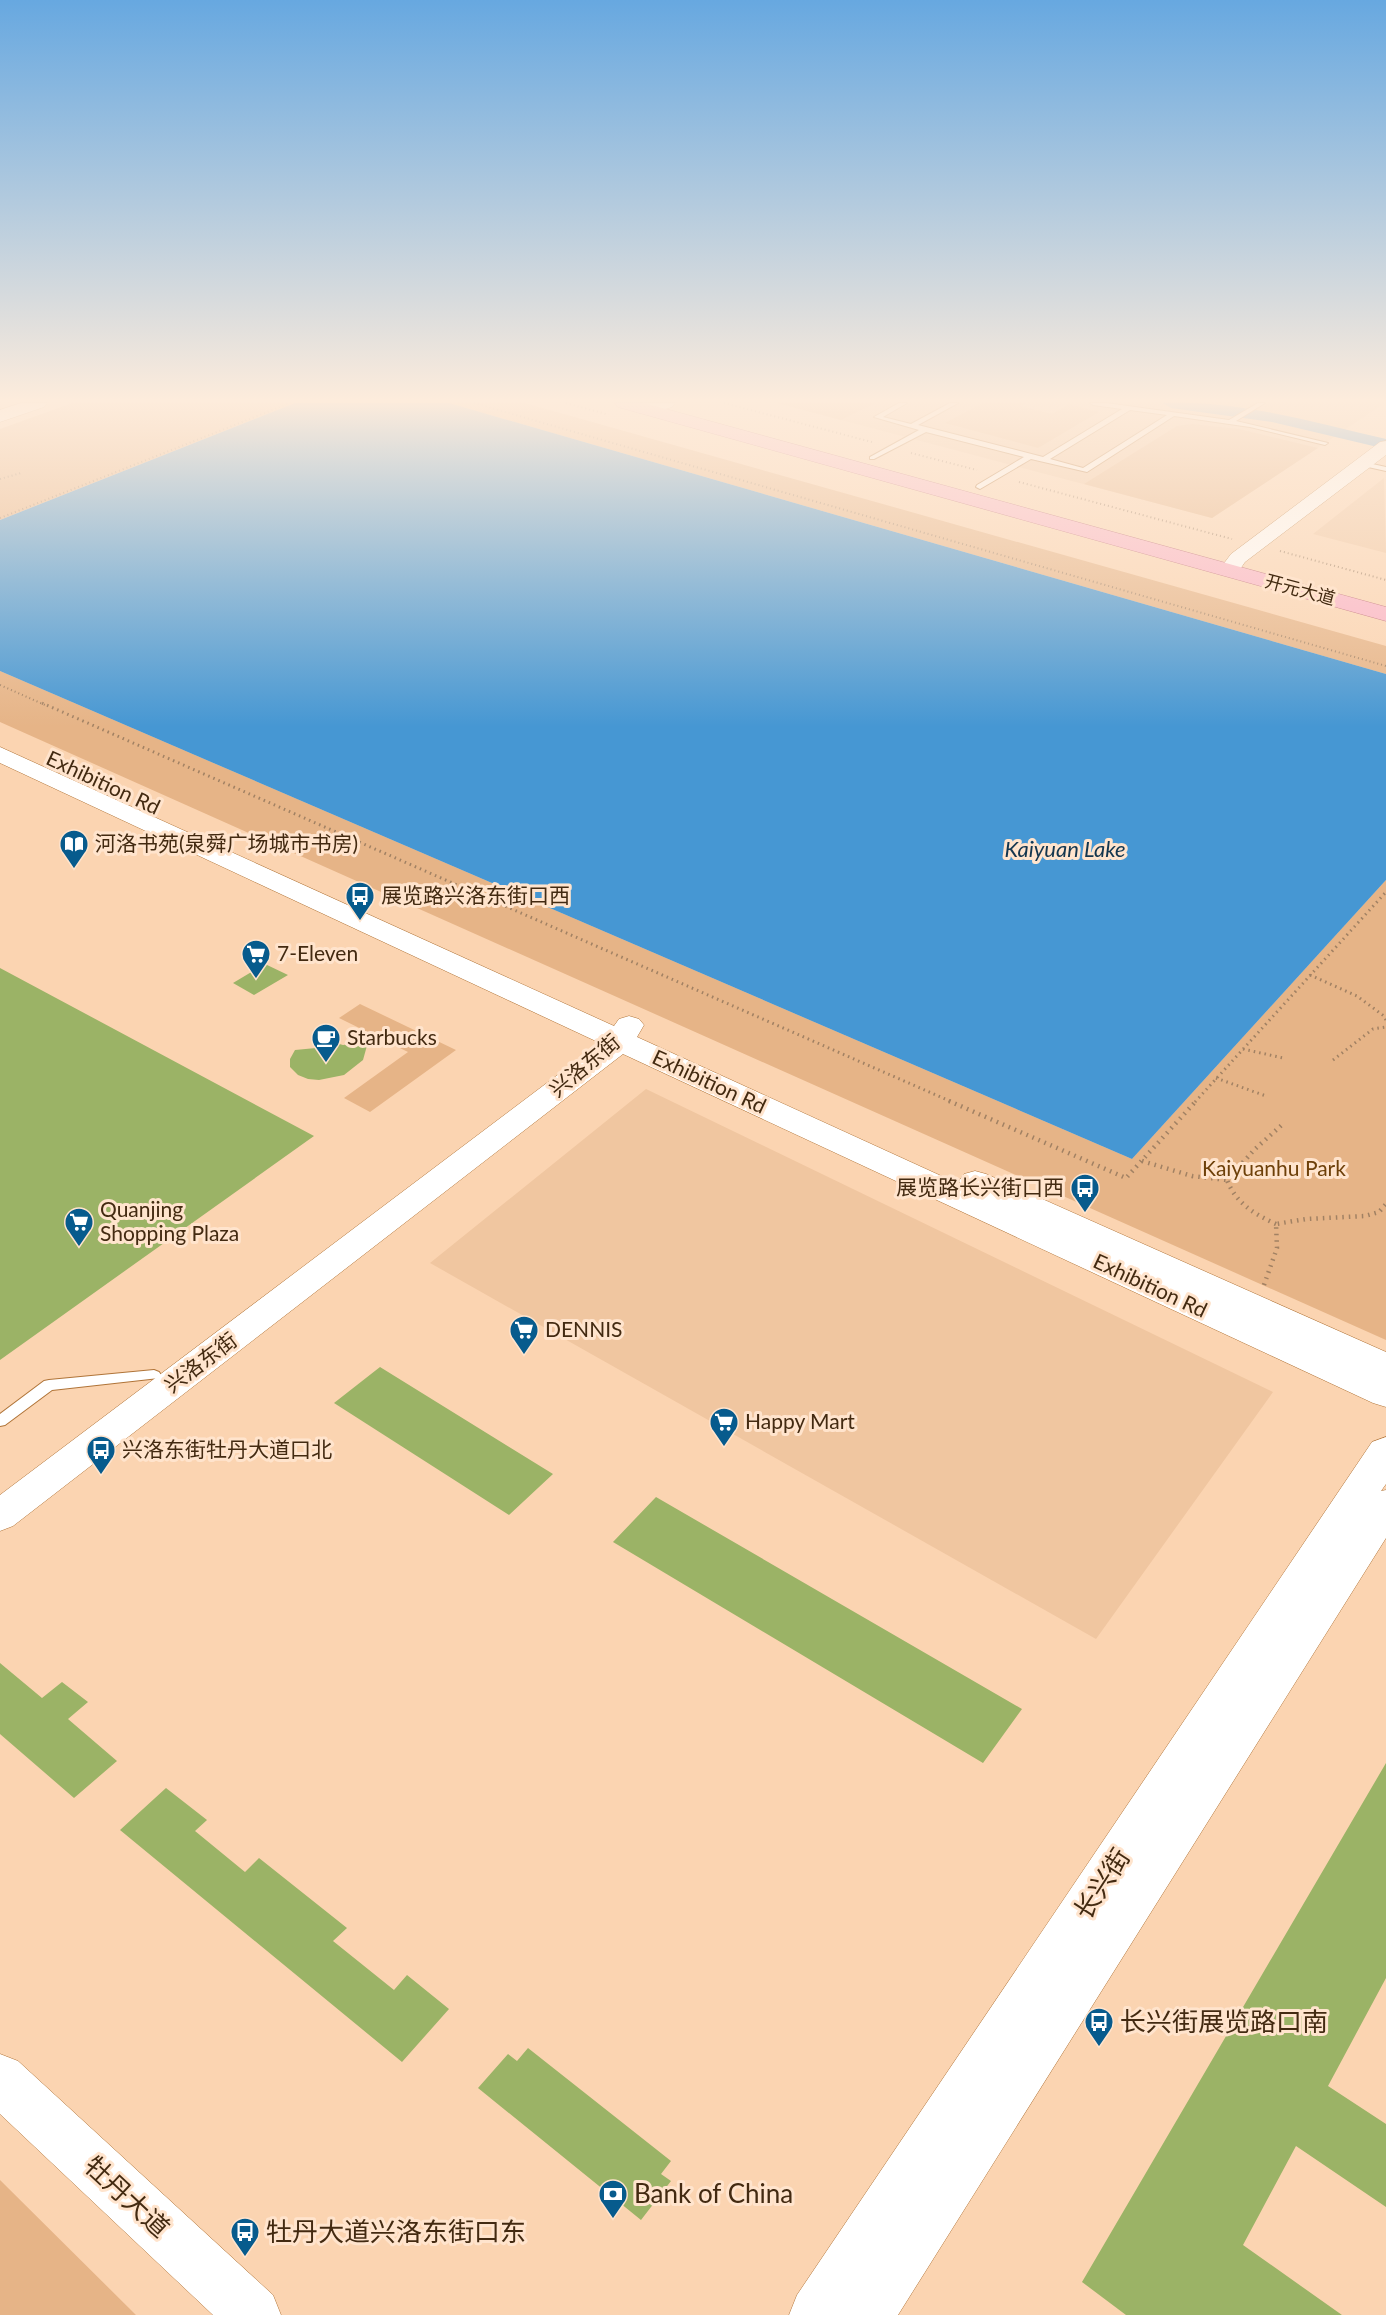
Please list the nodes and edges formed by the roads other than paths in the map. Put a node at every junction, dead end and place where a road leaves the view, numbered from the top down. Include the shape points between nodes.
1 (1067, 511) edge
2 (1073, 511) edge
3 (1308, 511) edge
4 (1247, 556) junction
5 (1386, 598) edge
6 (1386, 614) edge
7 (0, 735) edge
8 (0, 754) edge
9 (618, 1034) junction
10 (1386, 1367) edge
11 (154, 1375) junction
12 (1386, 1394) edge
13 (0, 1421) edge
14 (1386, 1452) edge
15 (0, 1492) edge
16 (1386, 1506) edge
17 (0, 1516) edge
18 (0, 2079) edge
19 (253, 2315) edge
20 (817, 2315) edge
21 (866, 2315) edge

1 - 4 main road, 开元大道
2 - 4 main road, 开元大道
3 - 4 street
4 - 5 main road, 开元大道
4 - 6 main road, 开元大道
7 - 9 street, Exhibition Rd
8 - 9 street, Exhibition Rd
9 - 10 street, Exhibition Rd
9 - 11 street, 兴洛东街
9 - 12 street, Exhibition Rd
9 - 17 street, 兴洛东街
11 - 13 lane via 49,1385
11 - 15 street, 兴洛东街
14 - 20 main road, 长兴街
16 - 21 main road, 长兴街
18 - 19 main road, 牡丹大道

